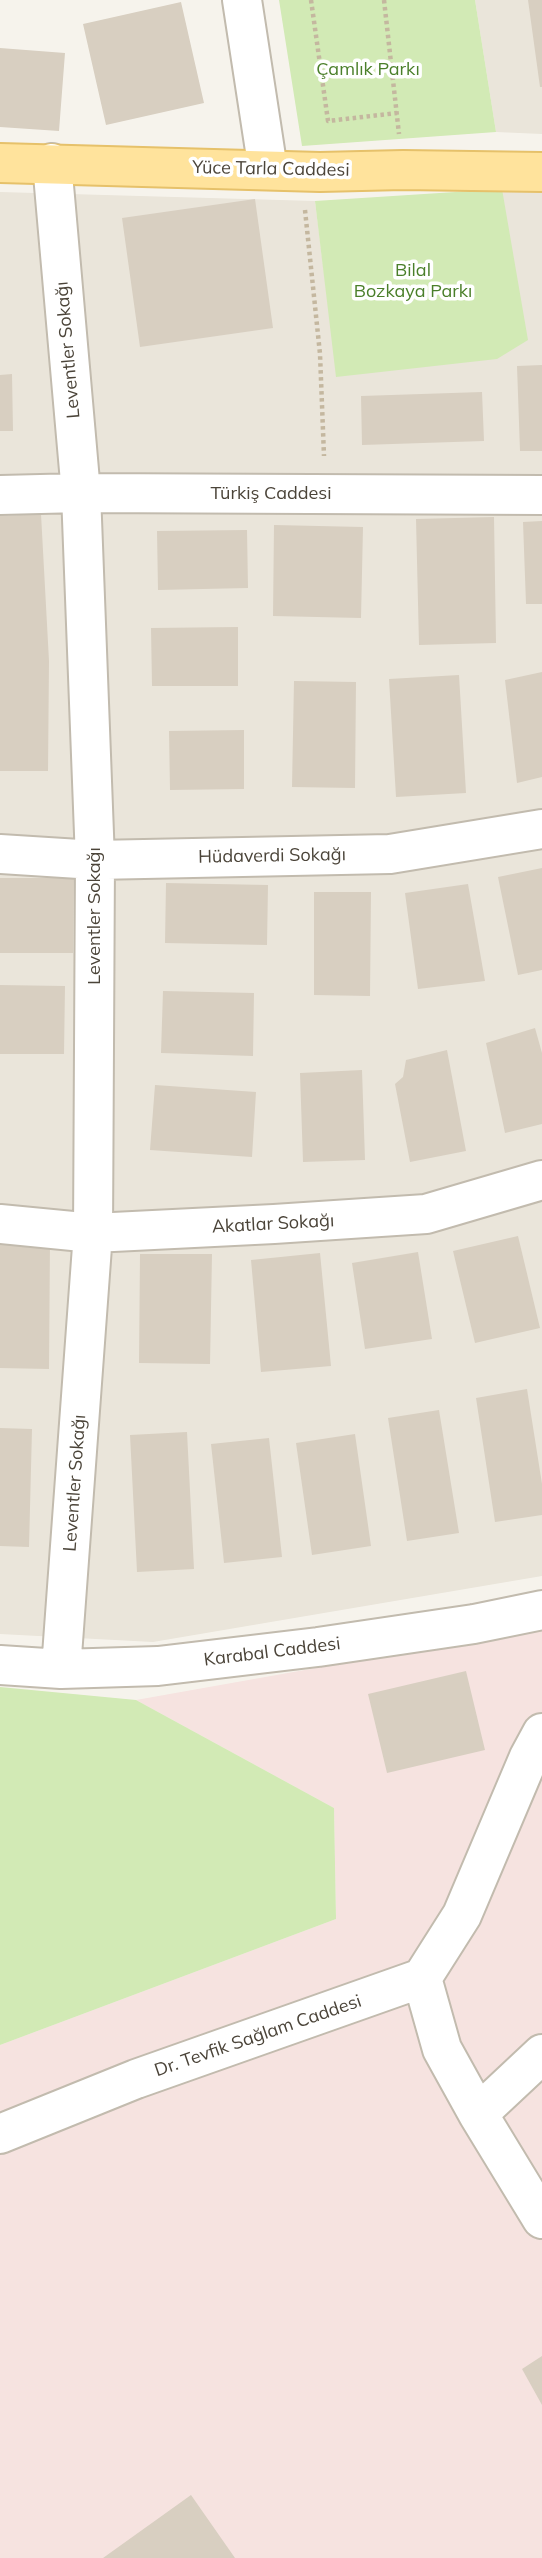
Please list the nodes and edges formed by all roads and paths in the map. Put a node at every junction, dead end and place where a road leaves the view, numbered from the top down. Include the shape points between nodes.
1 (242, 0) edge
2 (311, 0) edge
3 (384, 0) edge
4 (397, 113) junction
5 (0, 163) edge
6 (52, 163) junction
7 (403, 170) junction
8 (285, 171) junction
9 (542, 172) edge
10 (81, 493) junction
11 (0, 495) edge
12 (326, 495) junction
13 (542, 495) edge
14 (542, 829) edge
15 (0, 854) edge
16 (96, 860) junction
17 (542, 1180) edge
18 (0, 1224) edge
19 (93, 1233) junction
20 (542, 1610) edge
21 (0, 1665) edge
22 (61, 1669) junction
23 (542, 1733) edge
24 (542, 1797) edge
25 (472, 1890) junction
26 (422, 1978) junction
27 (535, 2075) edge
28 (478, 2114) junction
29 (0, 2134) edge
30 (542, 2220) edge

1 - 8 street
2 - 4 path via 328,121
3 - 4 path
4 - 7 path
5 - 6 main road, Yüce Tarla Caddesi
6 - 8 main road, Yüce Tarla Caddesi
6 - 10 street, Leventler Sokağı
7 - 8 main road, Yüce Tarla Caddesi
7 - 9 main road, Yüce Tarla Caddesi
8 - 12 path via 320,354
10 - 11 street, Türkiş Caddesi
10 - 12 street, Türkiş Caddesi
10 - 16 street, Leventler Sokağı
12 - 13 street, Türkiş Caddesi
14 - 16 street, Hüdaverdi Sokağı via 390,854
15 - 16 street, Hüdaverdi Sokağı
16 - 19 street, Leventler Sokağı
17 - 19 street, Akatlar Sokağı via 426,1214
18 - 19 street, Akatlar Sokağı
19 - 22 street, Leventler Sokağı
20 - 22 street, Karabal Caddesi via 318,1647 158,1666
21 - 22 street, Karabal Caddesi
23 - 25 street
24 - 25 street
25 - 26 street via 462,1915
26 - 28 street via 442,2049
26 - 29 street, Dr. Tevfik Sağlam Caddesi via 135,2079
27 - 28 street
28 - 30 street

